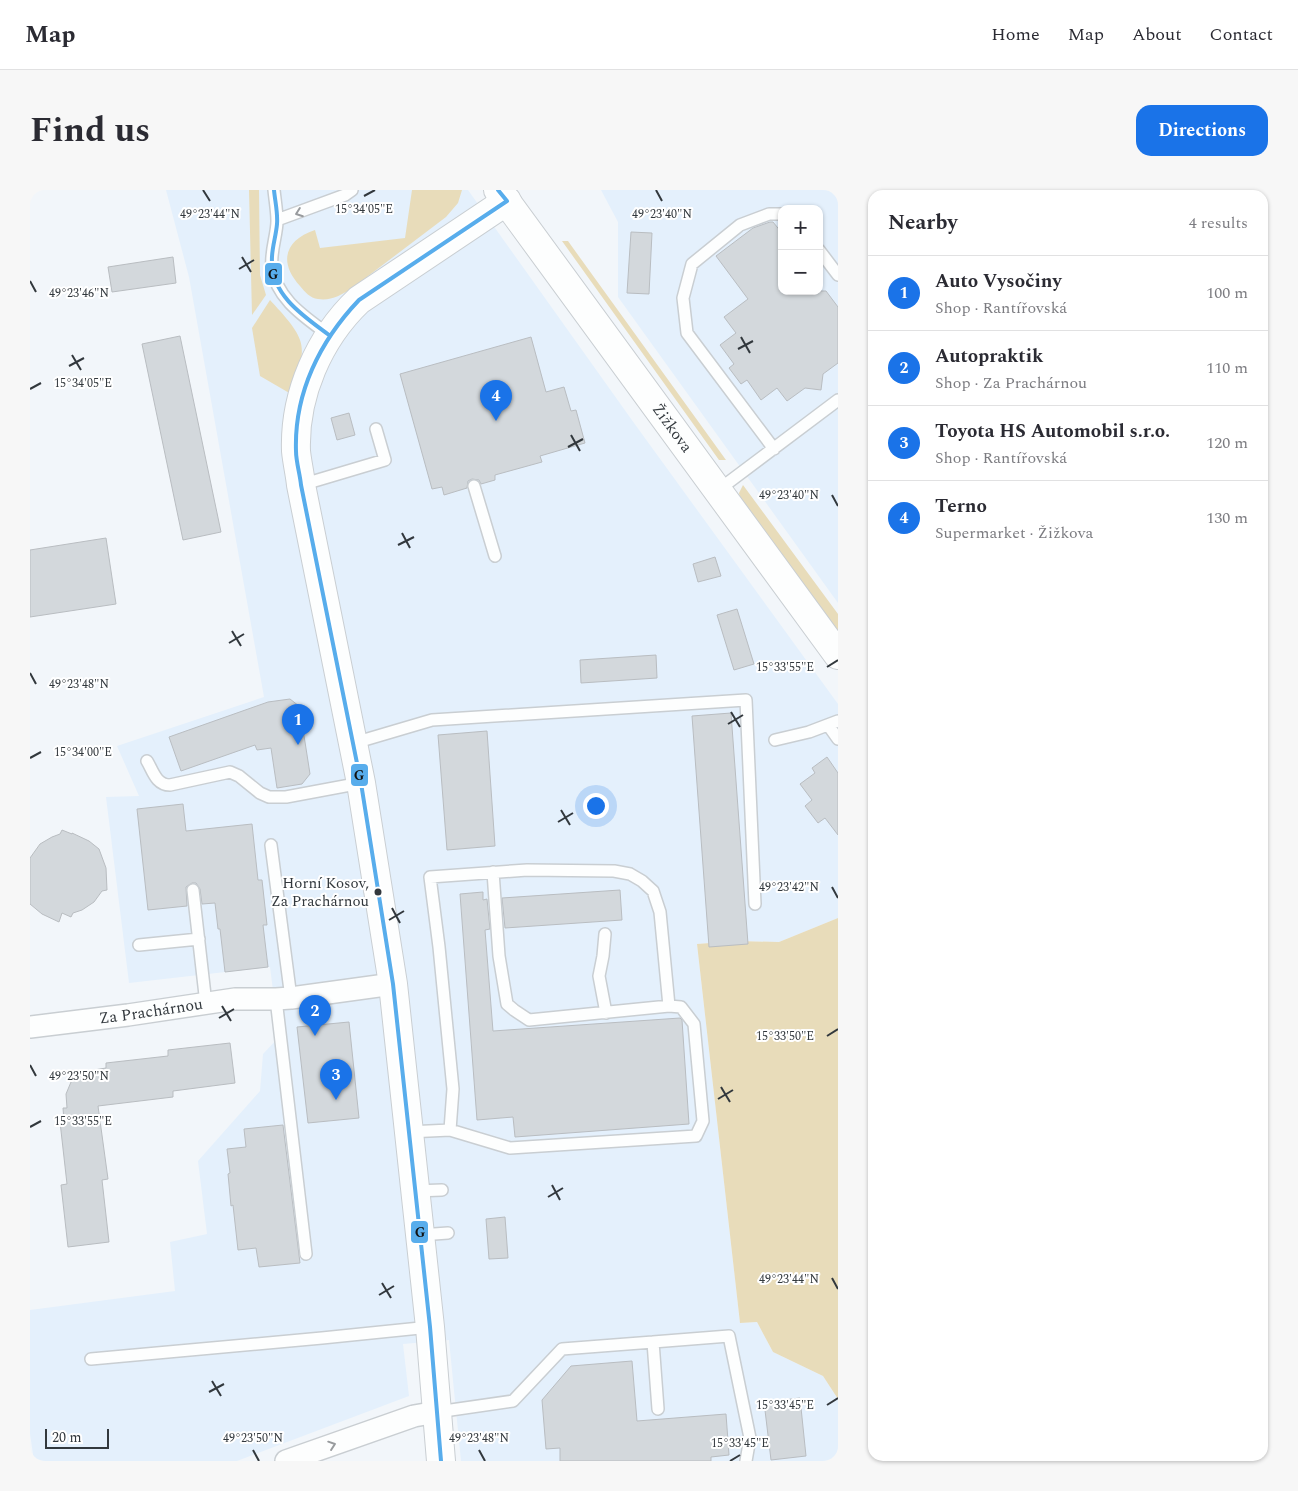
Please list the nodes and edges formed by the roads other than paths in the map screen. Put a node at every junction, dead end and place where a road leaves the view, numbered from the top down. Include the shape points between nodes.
1 (274, 190) edge
2 (352, 190) edge
3 (509, 194) edge
4 (778, 214) edge
5 (277, 220) junction
6 (823, 255) edge
7 (838, 275) edge
8 (330, 335) junction
9 (838, 400) edge
10 (376, 430) dead end
11 (774, 449) junction
12 (301, 485) junction
13 (474, 486) dead end
14 (717, 491) junction
15 (495, 556) dead end
16 (838, 655) edge
17 (833, 723) edge
18 (838, 739) edge
19 (775, 740) dead end
20 (354, 743) junction
21 (147, 761) dead end
22 (361, 782) junction
23 (271, 845) dead end
24 (493, 872) junction
25 (193, 890) dead end
26 (755, 904) dead end
27 (605, 934) dead end
28 (199, 939) junction
29 (139, 945) dead end
30 (393, 984) junction
31 (283, 998) junction
32 (206, 1004) junction
33 (670, 1006) junction
34 (606, 1013) junction
35 (30, 1027) edge
36 (450, 1130) junction
37 (408, 1132) junction
38 (442, 1190) dead end
39 (415, 1191) junction
40 (448, 1233) dead end
41 (420, 1235) junction
42 (306, 1254) dead end
43 (430, 1327) junction
44 (654, 1342) junction
45 (91, 1359) dead end
46 (658, 1408) dead end
47 (437, 1412) junction
48 (286, 1461) edge
49 (441, 1461) edge
50 (746, 1461) edge

1 - 5 lane
2 -> 5 lane
3 - 8 street via 359,300
3 - 14 street, Žižkova
4 - 11 lane via 769,214 740,225 692,264 683,298 687,333
5 - 8 lane via 272,266 277,286 301,315
6 - 7 lane
8 - 12 street via 306,382 300,404 296,451
9 - 11 lane
10 - 12 lane via 385,460
11 - 14 lane
12 - 20 street
13 - 15 lane
14 - 16 street, Žižkova
17 - 18 lane
17 - 19 lane
20 - 22 street
20 - 26 lane via 432,720 746,700
21 - 22 lane via 163,785 230,772 269,797 286,797
22 - 30 street
23 - 31 lane
24 - 33 lane via 614,871 630,874 642,881 652,891 660,912
24 - 34 lane via 499,956 508,1004 529,1020
24 - 36 lane via 430,877 453,1089
25 - 28 lane
27 - 34 lane via 599,976
28 - 29 lane
28 - 32 lane
30 - 31 street, Za Prachárnou
30 - 37 street
31 - 32 street, Za Prachárnou via 234,999
31 - 42 lane
32 - 35 street, Za Prachárnou
33 - 34 lane
33 - 36 lane via 681,1007 694,1024 703,1121 696,1136 510,1148
36 - 37 lane
37 - 39 street
38 - 39 lane
39 - 41 street
40 - 41 lane
41 - 43 street
43 - 45 lane
43 - 47 street
44 - 46 lane
44 - 47 lane via 562,1349 513,1401
44 - 50 lane via 729,1336 750,1438
48 -> 47 street via 414,1416
47 - 49 street

